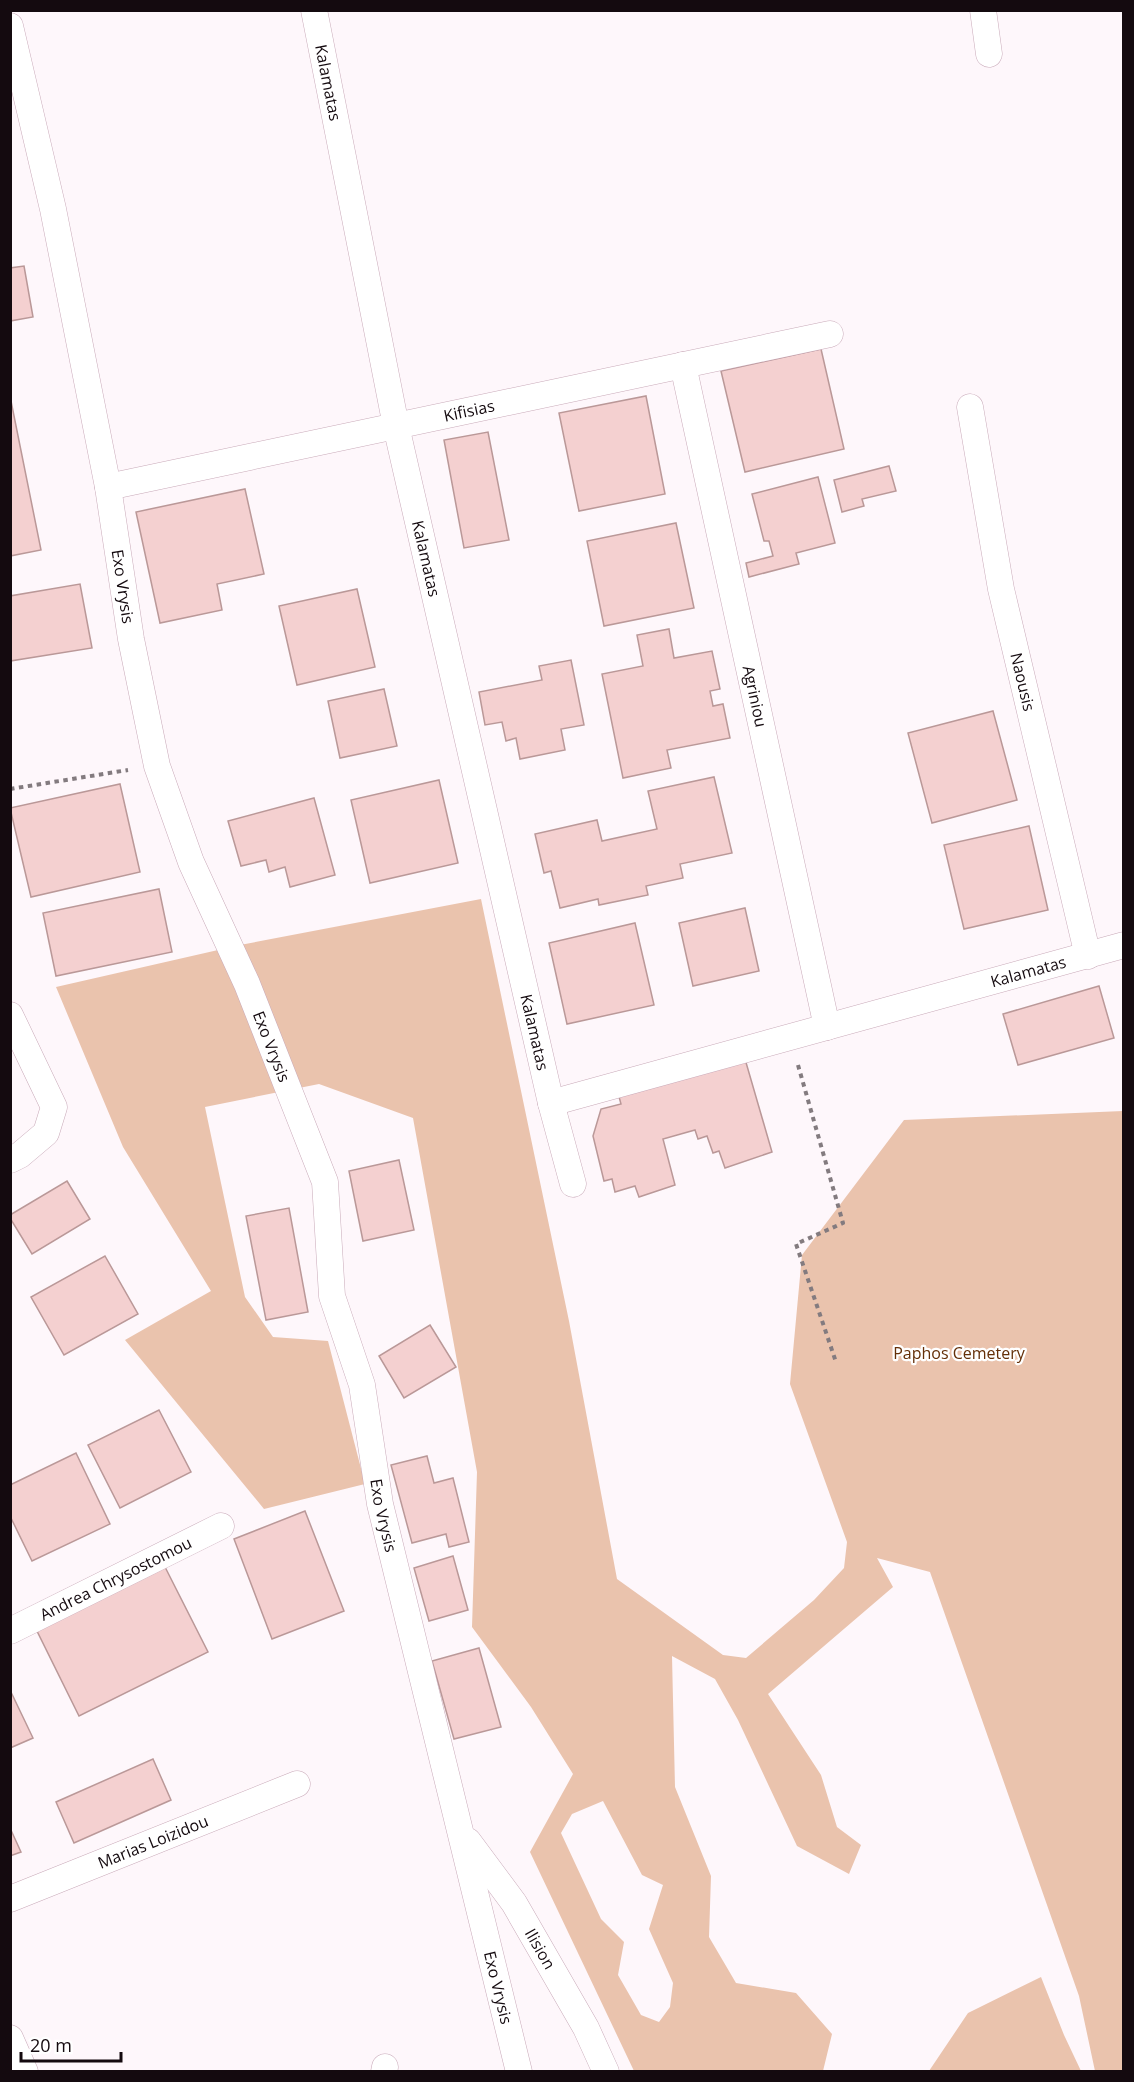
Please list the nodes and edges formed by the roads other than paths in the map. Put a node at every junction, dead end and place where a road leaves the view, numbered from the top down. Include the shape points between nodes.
1 (314, 10) edge
2 (983, 10) edge
3 (10, 26) edge
4 (989, 54) dead end
5 (830, 334) dead end
6 (683, 365) junction
7 (970, 406) dead end
8 (396, 426) junction
9 (108, 487) junction
10 (1124, 945) edge
11 (1088, 956) junction
12 (10, 1015) edge
13 (827, 1027) junction
14 (551, 1102) junction
15 (10, 1160) edge
16 (573, 1184) dead end
17 (222, 1526) dead end
18 (10, 1631) edge
19 (297, 1784) dead end
20 (462, 1834) junction
21 (10, 1899) edge
22 (10, 2038) edge
23 (25, 2072) edge
24 (519, 2072) edge
25 (606, 2072) edge

1 - 8 street, Kalamatas
2 - 4 street
3 - 9 street, Exo Vrysis via 53,209
5 - 6 street, Kifisias
6 - 8 street, Kifisias
6 - 13 street, Agriniou
7 - 11 street, Naousis via 1002,588
8 - 9 street, Kifisias
8 - 14 street, Kalamatas
9 - 20 street, Exo Vrysis via 131,639 157,766 191,862 247,984 325,1182 332,1296 362,1385 380,1504
10 - 11 street, Kalamatas
11 - 13 street, Kalamatas
12 - 15 street via 54,1107 46,1133
13 - 14 street, Kalamatas
14 - 16 street, Kalamatas
17 - 18 street, Andrea Chrysostomou
19 - 21 street, Marias Loizidou
20 - 24 street, Exo Vrysis
20 - 25 street, Ilision via 514,1903 586,2028
22 - 23 street

